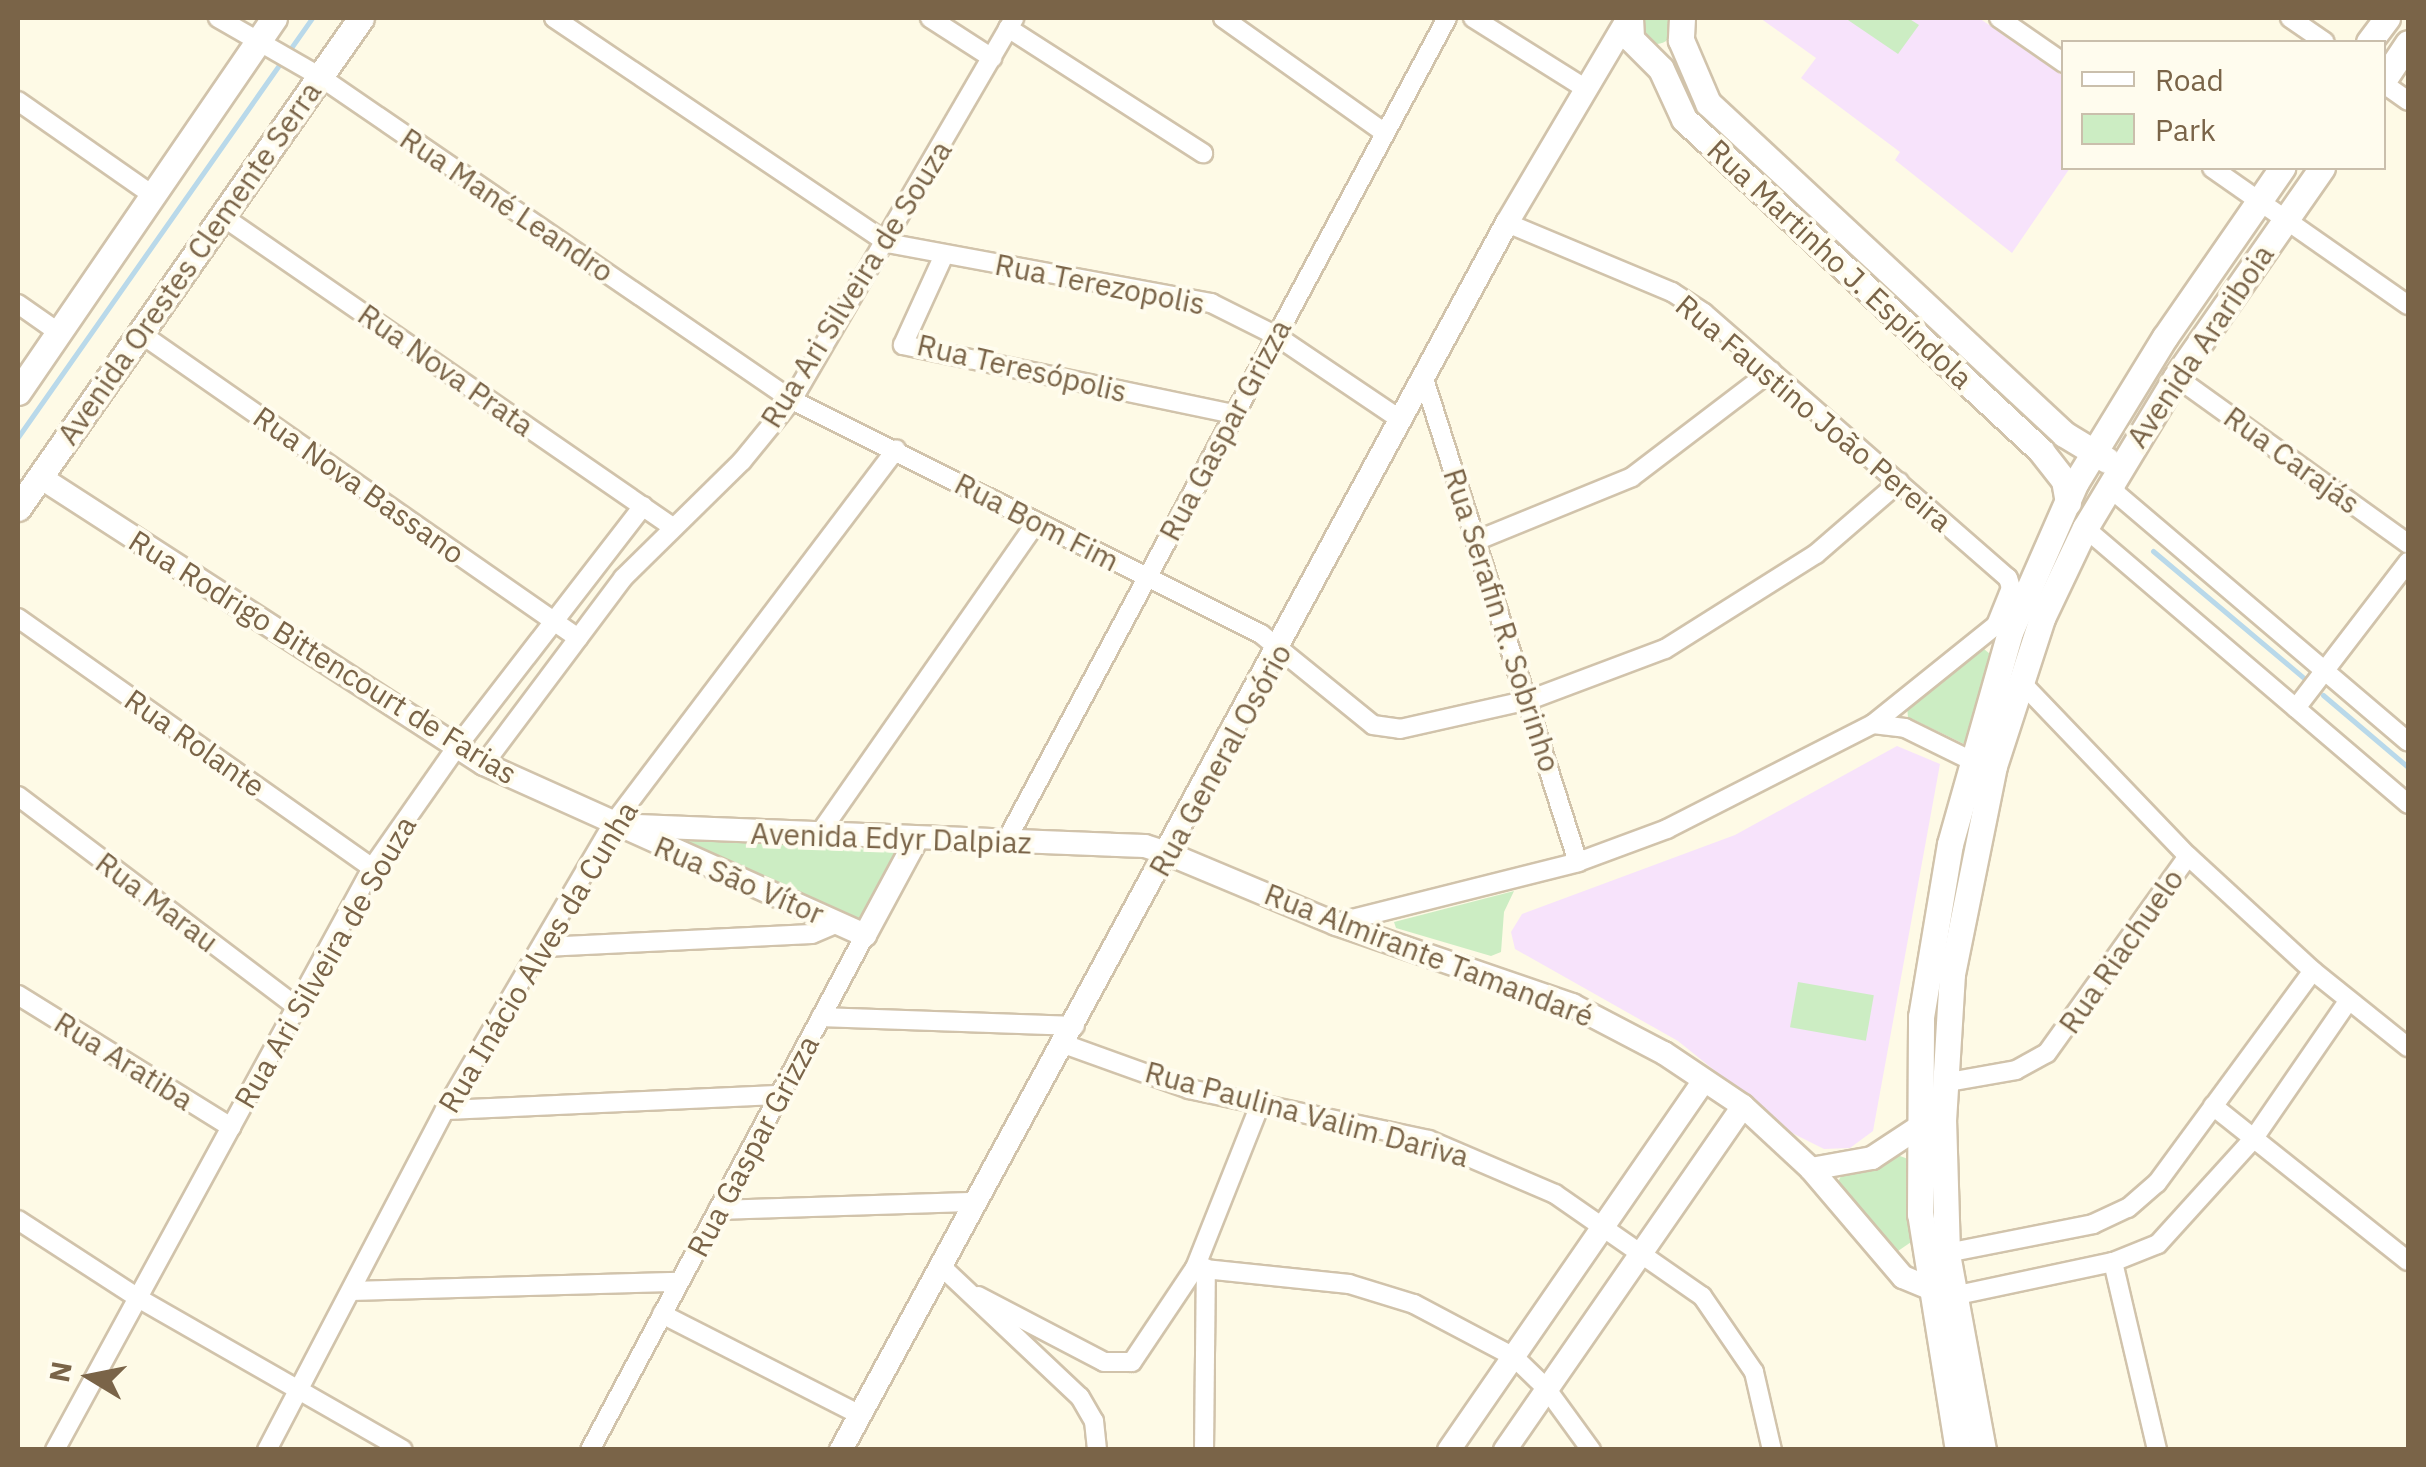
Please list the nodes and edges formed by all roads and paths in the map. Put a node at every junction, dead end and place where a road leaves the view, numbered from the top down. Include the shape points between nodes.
1 (218, 18) edge
2 (274, 18) edge
3 (361, 18) edge
4 (554, 18) edge
5 (930, 18) edge
6 (1223, 18) edge
7 (1447, 18) edge
8 (1473, 18) edge
9 (1629, 18) edge
10 (1703, 18) edge
11 (1998, 18) edge
12 (2290, 18) edge
13 (2387, 18) edge
14 (1011, 22) edge
15 (1681, 29) edge
16 (2322, 40) edge
17 (2371, 40) edge
18 (2408, 43) edge
19 (265, 48) junction
20 (1641, 50) junction
21 (992, 58) junction
22 (2061, 61) edge
23 (308, 70) junction
24 (1589, 77) junction
25 (2386, 78) edge
26 (2386, 83) edge
27 (18, 100) edge
28 (2408, 101) edge
29 (1382, 132) junction
30 (1203, 153) dead end
31 (2215, 170) edge
32 (2281, 170) edge
33 (2310, 171) edge
34 (152, 194) junction
35 (2260, 200) junction
36 (222, 216) junction
37 (2286, 218) junction
38 (1507, 222) junction
39 (888, 243) junction
40 (944, 256) junction
41 (2195, 293) junction
42 (18, 304) edge
43 (2408, 304) edge
44 (2221, 311) junction
45 (58, 332) junction
46 (140, 333) junction
47 (1275, 335) junction
48 (2165, 336) junction
49 (2191, 355) junction
50 (1771, 370) junction
51 (2176, 377) junction
52 (1424, 379) junction
53 (18, 392) edge
54 (792, 400) junction
55 (1232, 414) junction
56 (1402, 420) junction
57 (896, 449) junction
58 (2094, 452) junction
59 (40, 477) junction
60 (2112, 479) junction
61 (1899, 482) junction
62 (2068, 501) junction
63 (643, 506) junction
64 (18, 508) edge
65 (1035, 524) junction
66 (671, 526) junction
67 (2085, 528) junction
68 (1478, 540) junction
69 (2408, 544) edge
70 (2408, 562) edge
71 (1146, 578) junction
72 (18, 618) edge
73 (554, 619) junction
74 (2003, 628) junction
75 (578, 638) junction
76 (1281, 648) junction
77 (2325, 672) junction
78 (2019, 680) junction
79 (1529, 700) junction
80 (2296, 708) junction
81 (1873, 724) junction
82 (2408, 742) edge
83 (456, 748) junction
84 (1974, 762) junction
85 (484, 764) junction
86 (18, 796) edge
87 (2408, 804) edge
88 (612, 826) junction
89 (817, 837) junction
90 (916, 842) junction
91 (1006, 844) junction
92 (1168, 854) junction
93 (2188, 856) junction
94 (1578, 862) junction
95 (372, 868) junction
96 (838, 923) junction
97 (1336, 924) junction
98 (866, 934) junction
99 (544, 946) junction
100 (2313, 971) junction
101 (18, 995) edge
102 (2348, 1001) junction
103 (297, 1006) junction
104 (821, 1017) junction
105 (1070, 1035) junction
106 (2408, 1048) edge
107 (1704, 1080) junction
108 (1943, 1083) junction
109 (780, 1095) junction
110 (1260, 1106) junction
111 (1743, 1106) junction
112 (2213, 1106) junction
113 (446, 1110) junction
114 (230, 1127) junction
115 (1918, 1127) junction
116 (2254, 1138) junction
117 (1810, 1169) junction
118 (976, 1202) junction
119 (718, 1210) junction
120 (18, 1220) edge
121 (1604, 1225) junction
122 (1643, 1250) junction
123 (1947, 1252) junction
124 (2408, 1261) edge
125 (2113, 1262) junction
126 (942, 1268) junction
127 (1201, 1268) junction
128 (679, 1282) junction
129 (351, 1291) junction
130 (1941, 1295) junction
131 (978, 1296) junction
132 (138, 1298) junction
133 (662, 1314) junction
134 (1514, 1357) junction
135 (1546, 1388) junction
136 (298, 1392) junction
137 (860, 1415) junction
138 (55, 1450) edge
139 (266, 1450) edge
140 (403, 1450) edge
141 (590, 1450) edge
142 (840, 1450) edge
143 (1097, 1450) edge
144 (1204, 1450) edge
145 (1449, 1450) edge
146 (1505, 1450) edge
147 (1590, 1450) edge
148 (1772, 1450) edge
149 (1958, 1450) edge
150 (1984, 1450) edge
151 (2157, 1450) edge

1 - 19 street, Rua Mané Leandro
2 - 19 main road
3 - 23 main road, Avenida Orestes Clemente Serra
4 - 39 street
5 - 21 street
6 - 29 street
7 - 29 street, Rua Gaspar Grizza
8 - 24 street
9 - 20 main road, Rua Martinho J. Espíndola
9 - 24 street, Rua General Osório
10 - 15 main road
11 - 22 street
12 - 16 street
13 - 17 main road
14 - 21 street, Rua Ari Silveira de Souza
14 - 30 street
15 - 20 main road via 1670,51
15 - 58 main road, Rua Martinho J. Espíndola via 1708,103 2064,434
18 - 25 main road
19 - 23 street, Rua Mané Leandro
19 - 34 main road
20 - 24 street
20 - 62 main road, Rua Martinho J. Espíndola via 1661,69 1684,119 2041,450 2064,480
21 - 39 street, Rua Ari Silveira de Souza
23 - 36 main road, Avenida Orestes Clemente Serra
23 - 54 street, Rua Mané Leandro
24 - 38 street, Rua General Osório
26 - 28 street
27 - 34 street
29 - 47 street, Rua Gaspar Grizza
31 - 35 street
32 - 35 main road, Avenida Arariboia
33 - 37 main road, Avenida Arariboia
34 - 45 main road
35 - 37 street
35 - 41 main road, Avenida Arariboia
36 - 46 main road, Avenida Orestes Clemente Serra
36 - 63 street, Rua Nova Prata
37 - 43 street
37 - 44 main road, Avenida Arariboia
38 - 50 street, Rua Faustino João Pereira via 1672,292
38 - 52 street, Rua General Osório
39 - 40 street, Rua Terezopolis
39 - 54 street, Rua Ari Silveira de Souza
40 - 47 street, Rua Terezopolis via 1183,294
40 - 55 street, Rua Teresópolis via 904,346
41 - 44 main road
41 - 48 main road, Avenida Arariboia
42 - 45 street
44 - 49 main road, Avenida Arariboia
45 - 53 main road
46 - 59 main road, Avenida Orestes Clemente Serra
46 - 73 street, Rua Nova Bassano
47 - 55 street, Rua Gaspar Grizza
47 - 56 street, Rua Terezopolis
48 - 49 main road
48 - 58 main road, Avenida Arariboia
49 - 51 main road, Avenida Arariboia
50 - 61 street, Rua Faustino João Pereira
50 - 68 street via 1632,477
51 - 60 main road, Avenida Arariboia
51 - 69 street, Rua Carajás
52 - 56 street, Rua General Osório
52 - 68 street, Rua Serafin R. Sobrinho
54 - 57 street, Rua Bom Fim
54 - 66 street, Rua Ari Silveira de Souza via 742,461
55 - 71 street, Rua Gaspar Grizza
56 - 76 street, Rua General Osório
57 - 65 street, Rua Bom Fim
57 - 88 street, Rua Inácio Alves da Cunha
58 - 60 main road via 2108,462
58 - 62 main road, Avenida Arariboia
59 - 64 main road, Avenida Orestes Clemente Serra
59 - 83 street, Rua Rodrigo Bittencourt de Farias
60 - 67 main road, Avenida Arariboia
60 - 77 street via 2117,494
61 - 74 street, Rua Faustino João Pereira via 2008,578
61 - 79 street, Rua Bom Fim via 1816,554 1737,608 1665,649
62 - 67 main road, Rua Martinho J. Espíndola via 2072,524
62 - 74 main road, Avenida Arariboia
63 - 66 street, Rua Nova Prata
63 - 73 street, Rua Ari Silveira de Souza
65 - 71 street, Rua Bom Fim
65 - 89 street
66 - 75 street, Rua Ari Silveira de Souza
67 - 78 main road, Avenida Arariboia via 2053,589
67 - 80 street
68 - 79 street, Rua Serafin R. Sobrinho
70 - 77 street
71 - 76 street, Rua Bom Fim
71 - 91 street, Rua Gaspar Grizza
72 - 95 street, Rua Rolante
73 - 75 street, Rua Nova Bassano
73 - 83 street, Rua Ari Silveira de Souza
74 - 81 street
74 - 84 main road, Avenida Arariboia
75 - 85 street, Rua Ari Silveira de Souza
76 - 79 street, Rua Bom Fim via 1373,725 1400,729
76 - 92 street, Rua General Osório
77 - 80 street
77 - 82 street
78 - 93 street
78 - 108 main road, Avenida Arariboia via 1974,853 1948,1007
79 - 94 street, Rua Serafin R. Sobrinho
80 - 87 street
81 - 84 street via 1905,728
81 - 94 street via 1734,800
83 - 85 street, Rua Rodrigo Bittencourt de Farias
83 - 95 street, Rua Ari Silveira de Souza
84 - 115 main road, Avenida Arariboia via 1950,844 1928,967
85 - 88 street, Rua Rodrigo Bittencourt de Farias
86 - 103 street, Rua Marau
88 - 89 street, Avenida Edyr Dalpiaz
88 - 96 street, Rua São Vítor
88 - 99 street, Rua Inácio Alves da Cunha
89 - 90 street, Avenida Edyr Dalpiaz
90 - 91 street, Avenida Edyr Dalpiaz
90 - 98 street, Rua Gaspar Grizza
91 - 92 street, Avenida Edyr Dalpiaz via 1144,846
92 - 97 street, Rua Almirante Tamandaré
92 - 105 street, Rua General Osório
93 - 100 street
93 - 108 street, Rua Riachuelo via 2047,1052 2016,1070
94 - 97 street
95 - 103 street, Rua Ari Silveira de Souza
96 - 98 street, Rua São Vítor
96 - 99 street via 812,934
97 - 107 street, Rua Almirante Tamandaré via 1572,1005
98 - 104 street, Rua Gaspar Grizza
99 - 113 street, Rua Inácio Alves da Cunha
100 - 102 street
100 - 112 street
101 - 114 street, Rua Aratiba
102 - 106 street
102 - 116 street
103 - 114 street, Rua Ari Silveira de Souza
104 - 105 street, Rua Paulina Valim Dariva
104 - 109 street, Rua Gaspar Grizza
105 - 110 street, Rua Paulina Valim Dariva via 1189,1089
105 - 118 street, Rua General Osório
107 - 111 street, Rua Almirante Tamandaré
107 - 121 street
108 - 123 main road, Avenida Arariboia
109 - 113 street
109 - 119 street, Rua Gaspar Grizza
110 - 121 street, Rua Paulina Valim Dariva via 1429,1140 1497,1164
110 - 127 street
111 - 117 street, Rua Almirante Tamandaré
111 - 122 street
112 - 116 street
112 - 123 street via 2157,1183 2128,1208 2093,1224
113 - 129 street, Rua Inácio Alves da Cunha
114 - 132 street, Rua Ari Silveira de Souza
115 - 117 street via 1872,1158
115 - 130 main road, Avenida Arariboia
116 - 124 street
116 - 125 street via 2158,1244
117 - 130 street, Rua Almirante Tamandaré via 1903,1277
118 - 119 street
118 - 126 street, Rua General Osório
119 - 128 street, Rua Gaspar Grizza
120 - 132 street
121 - 122 street, Rua Paulina Valim Dariva
121 - 134 street
122 - 135 street
122 - 148 street, Rua Paulina Valim Dariva via 1702,1296 1735,1336 1754,1372
123 - 130 main road, Avenida Arariboia
125 - 130 street
125 - 151 street
126 - 131 street
126 - 137 street, Rua General Osório
127 - 131 street via 1139,1354 1120,1365
127 - 134 street via 1382,1293
127 - 144 street
128 - 129 street
128 - 133 street, Rua Gaspar Grizza
129 - 136 street, Rua Inácio Alves da Cunha
130 - 149 main road
130 - 150 main road
131 - 143 street via 1080,1397 1094,1421
132 - 136 street
132 - 138 street, Rua Ari Silveira de Souza
133 - 137 street
133 - 141 street, Rua Gaspar Grizza
134 - 135 street
134 - 145 street
135 - 146 street
135 - 147 street
136 - 139 street, Rua Inácio Alves da Cunha
136 - 140 street
137 - 142 street, Rua General Osório

